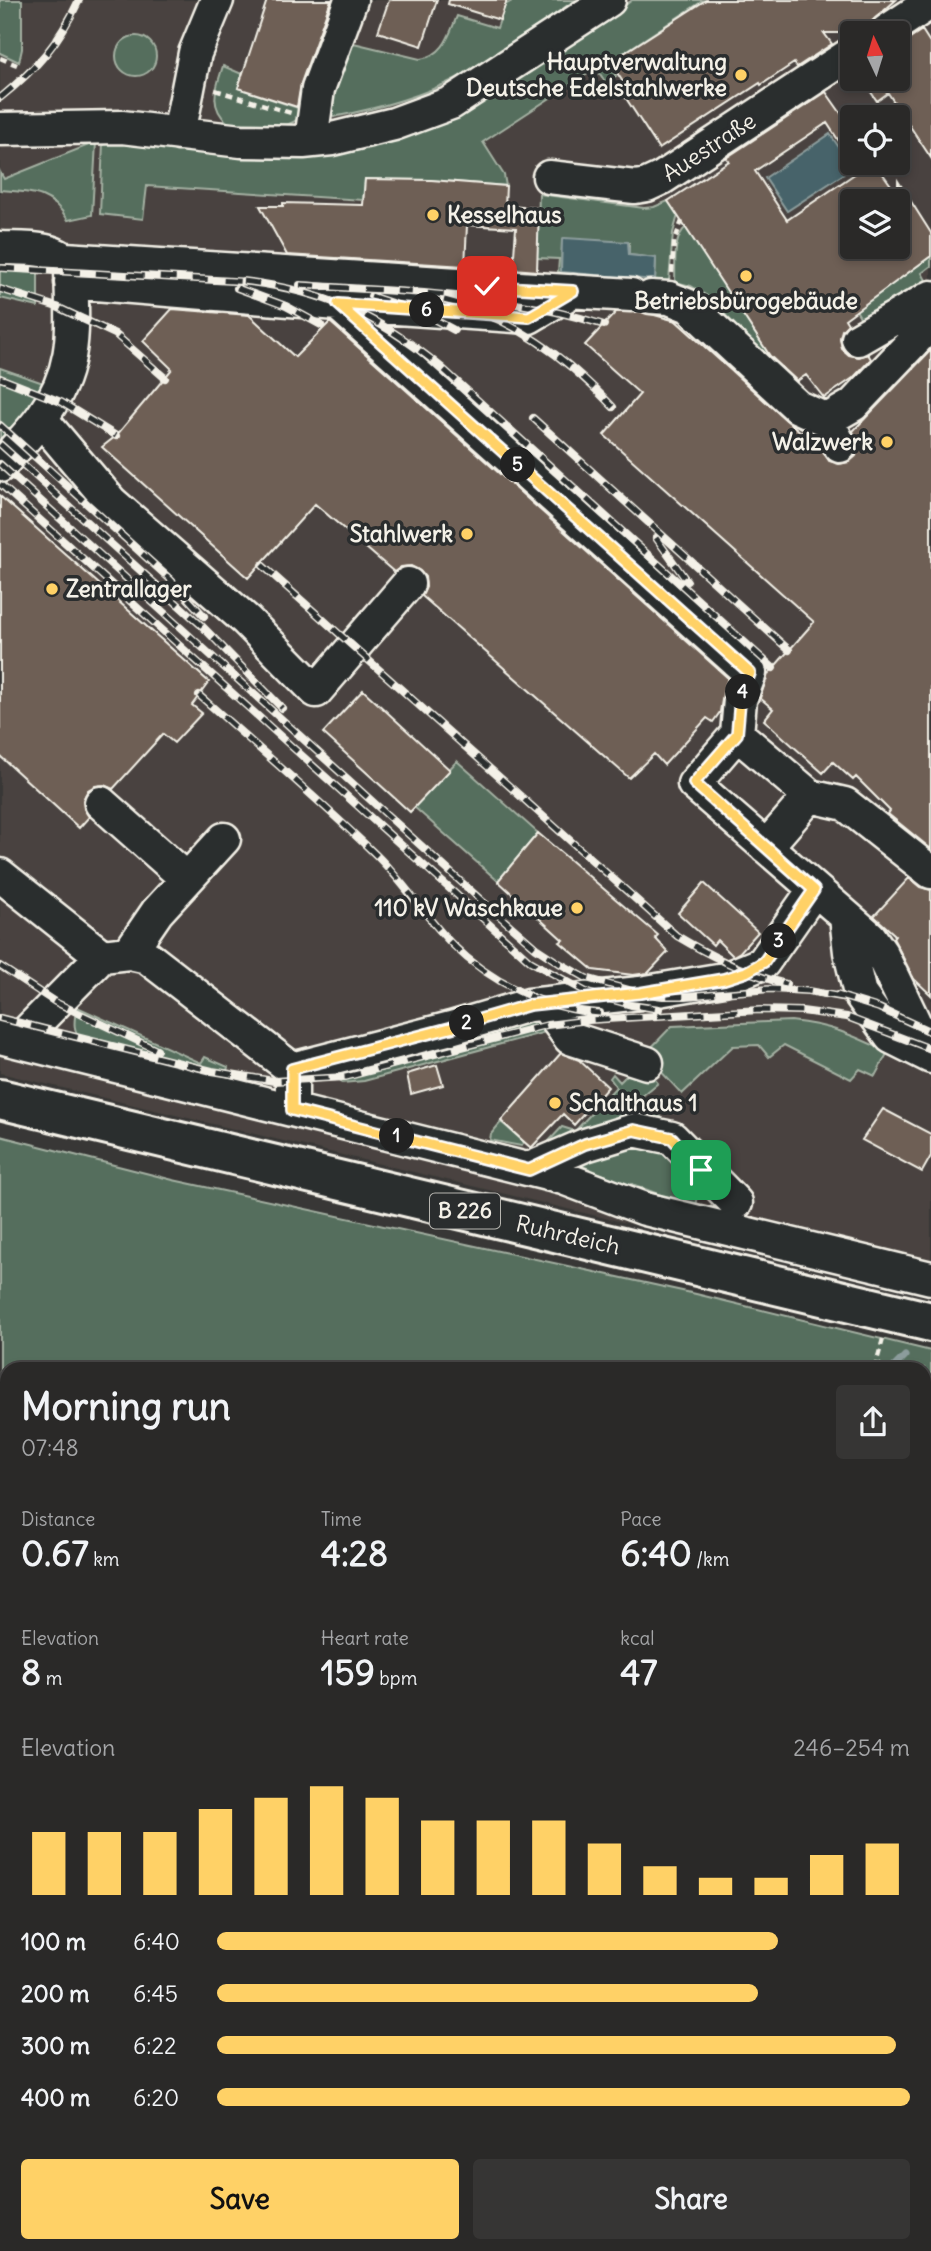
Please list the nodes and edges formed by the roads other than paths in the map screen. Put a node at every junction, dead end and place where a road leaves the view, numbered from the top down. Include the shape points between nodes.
1 (217, 0) edge
2 (351, 0) edge
3 (609, 0) edge
4 (931, 2) edge
5 (901, 21) edge
6 (840, 61) edge
7 (0, 128) edge
8 (306, 128) junction
9 (179, 134) junction
10 (549, 177) dead end
11 (0, 248) edge
12 (68, 271) junction
13 (573, 291) junction
14 (931, 297) edge
15 (338, 304) junction
16 (931, 323) edge
17 (858, 339) dead end
18 (41, 419) junction
19 (0, 466) edge
20 (408, 584) dead end
21 (737, 734) junction
22 (810, 796) junction
23 (101, 803) dead end
24 (224, 839) dead end
25 (766, 847) junction
26 (931, 872) edge
27 (0, 875) edge
28 (187, 879) junction
29 (814, 890) junction
30 (846, 917) junction
31 (116, 955) junction
32 (545, 1004) junction
33 (9, 1039) edge
34 (931, 1051) edge
35 (931, 1057) edge
36 (647, 1063) dead end
37 (292, 1069) junction
38 (0, 1099) edge
39 (292, 1110) junction
40 (529, 1170) junction
41 (736, 1203) dead end
42 (931, 1278) edge
43 (931, 1322) edge

1 - 9 street via 195,53
2 - 8 street
3 - 8 street via 451,103 394,124 332,139
4 - 5 street
6 - 10 street, Auestraße via 647,185
7 - 9 street via 122,127
8 - 9 street via 241,141
11 - 12 street via 58,254
12 - 13 street
12 - 15 street
12 - 18 street via 70,358
13 - 15 street via 529,317
13 - 16 street via 669,298 690,306 798,407 833,433 853,405
14 - 17 street
15 - 21 street via 750,673 740,700
18 - 19 street
18 - 20 street via 111,502 246,620 316,691
21 - 22 street
21 - 25 street via 694,783
22 - 25 street
22 - 26 street via 845,804
23 - 28 street
24 - 28 street
25 - 29 street
27 - 31 street
28 - 31 street
29 - 30 street
29 - 32 street via 764,962 754,968 724,979
30 - 34 street via 881,953
30 - 35 street via 860,994 891,1037
31 - 33 street
31 - 37 street via 147,957
32 - 36 street via 570,1038
32 - 37 street
33 - 39 street
37 - 39 street
38 - 43 main road, Ruhrdeich / B 226
39 - 40 street
40 - 41 street via 585,1144 634,1130 672,1138
40 - 42 street via 584,1184 645,1209

